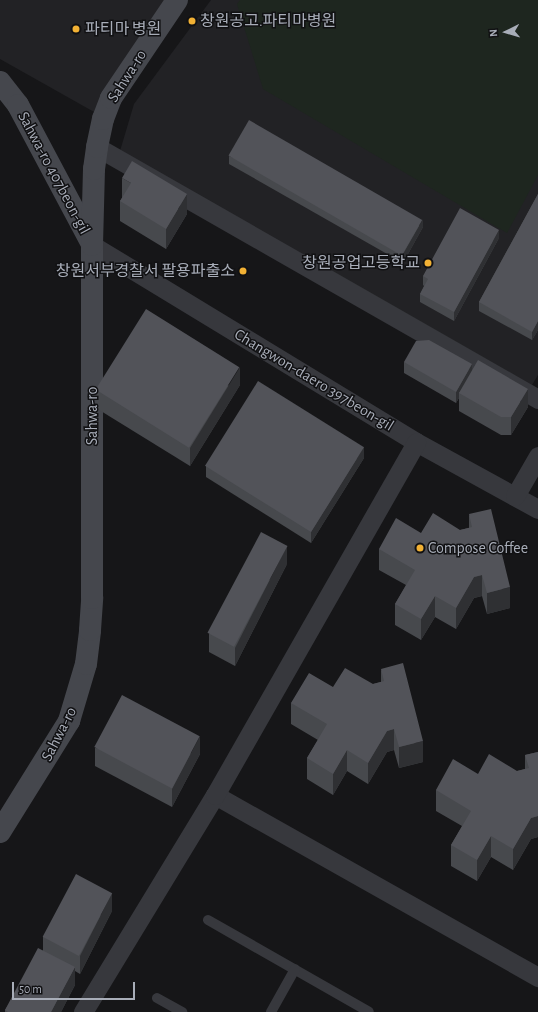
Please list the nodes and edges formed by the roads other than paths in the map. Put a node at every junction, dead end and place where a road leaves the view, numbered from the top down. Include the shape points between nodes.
1 (177, 0) edge
2 (0, 82) edge
3 (97, 147) junction
4 (92, 245) junction
5 (538, 399) edge
6 (416, 442) junction
7 (538, 456) edge
8 (515, 496) junction
9 (538, 509) edge
10 (214, 795) junction
11 (0, 832) edge
12 (208, 920) dead end
13 (295, 970) junction
14 (538, 977) edge
15 (157, 998) dead end
16 (83, 1012) edge
17 (182, 1012) edge
18 (271, 1012) edge
19 (369, 1012) edge

1 - 3 main road, Sahwa-ro via 111,98
2 - 4 main road, Sahwa-ro 407beon-gil via 18,105
3 - 4 main road, Sahwa-ro
3 - 5 street
4 - 6 street, Changwon-daero 397beon-gil
4 - 11 main road, Sahwa-ro via 92,598 86,664 69,721
6 - 8 street, Changwon-daero 397beon-gil
6 - 10 street
7 - 8 street
8 - 9 street, Changwon-daero 397beon-gil
10 - 14 street
10 - 16 street
12 - 13 lane
13 - 18 lane
13 - 19 lane
15 - 17 lane

